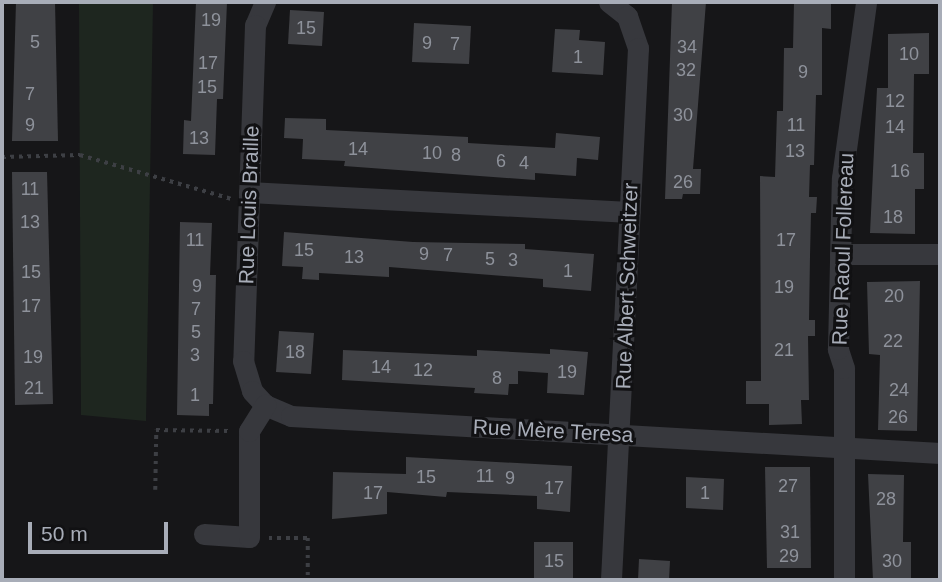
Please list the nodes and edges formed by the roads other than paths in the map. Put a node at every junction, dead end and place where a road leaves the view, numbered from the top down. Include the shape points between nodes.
1 (265, 2) edge
2 (609, 2) edge
3 (866, 2) edge
4 (249, 198) junction
5 (629, 212) junction
6 (840, 254) junction
7 (940, 254) edge
8 (265, 405) junction
9 (621, 435) junction
10 (844, 447) junction
11 (940, 453) edge
12 (204, 534) dead end
13 (611, 580) edge
14 (844, 580) edge

1 - 4 street, Rue Louis Braille via 255,25
2 - 5 street, Rue Albert Schweitzer via 627,16 638,48
3 - 6 street, Rue Raoul Follereau via 842,178
4 - 5 street
4 - 8 street, Rue Louis Braille via 243,361 252,391
5 - 9 street, Rue Albert Schweitzer
6 - 7 street
6 - 10 street, Rue Raoul Follereau via 838,349 844,368
8 - 9 street, Rue Mère Teresa via 291,416
8 - 12 street via 248,431 249,537
9 - 10 street, Rue Mère Teresa
9 - 13 street, Rue Albert Schweitzer
10 - 11 street, Rue Mère Teresa
10 - 14 street, Rue Raoul Follereau

